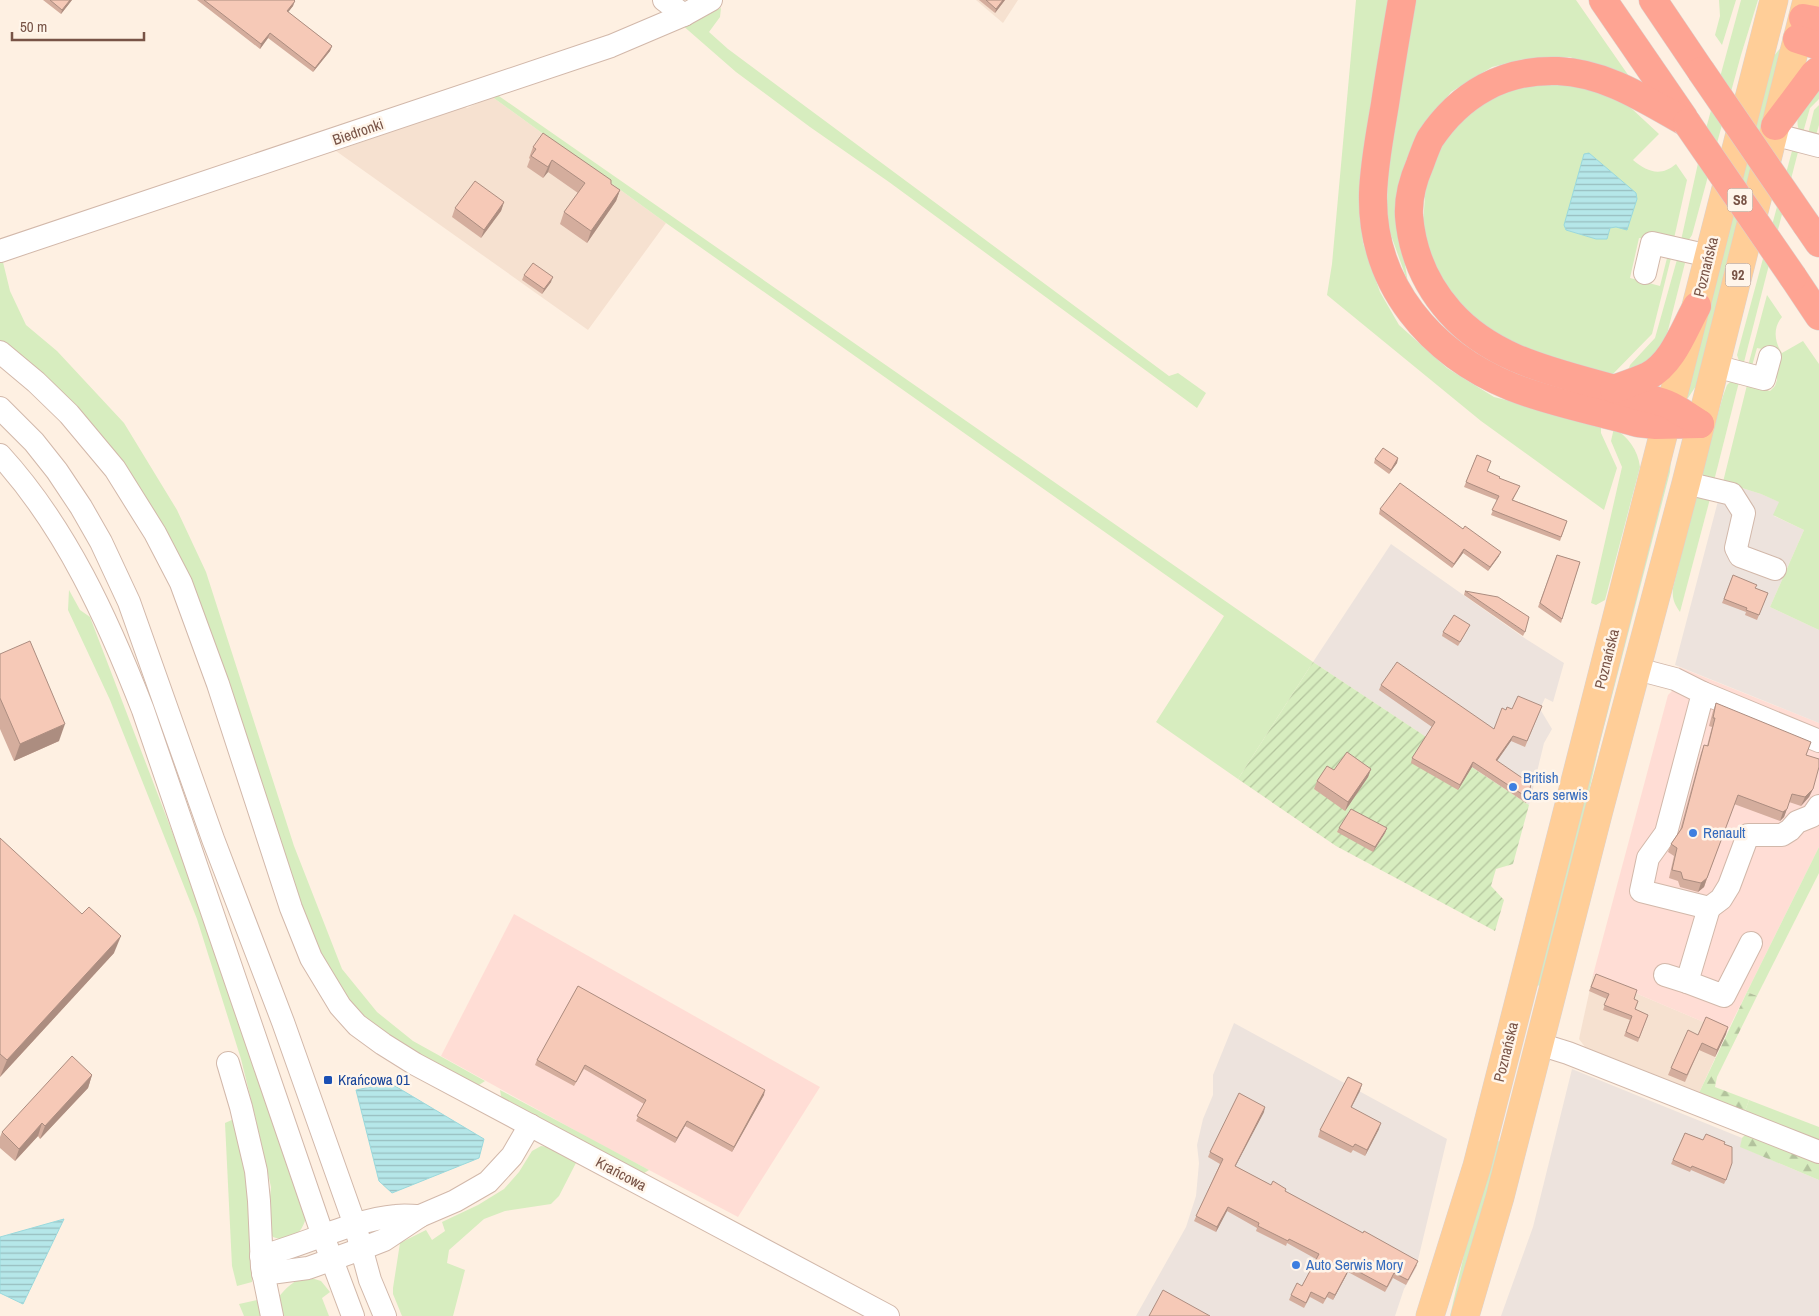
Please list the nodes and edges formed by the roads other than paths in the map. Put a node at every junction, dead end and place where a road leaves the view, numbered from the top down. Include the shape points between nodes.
1 (664, 0) edge
2 (711, 0) edge
3 (1402, 0) edge
4 (1603, 0) edge
5 (1653, 0) edge
6 (1771, 10) edge
7 (684, 16) junction
8 (1809, 25) edge
9 (1819, 70) edge
10 (1688, 123) junction
11 (1774, 130) junction
12 (1819, 146) edge
13 (1812, 233) edge
14 (0, 251) edge
15 (1709, 256) junction
16 (1645, 273) dead end
17 (1697, 306) junction
18 (1819, 316) edge
19 (0, 352) edge
20 (1770, 357) dead end
21 (1715, 366) junction
22 (1614, 389) junction
23 (0, 408) edge
24 (1669, 415) junction
25 (1700, 424) junction
26 (0, 456) edge
27 (1686, 483) junction
28 (1775, 569) dead end
29 (1637, 669) junction
30 (1703, 693) junction
31 (1819, 741) edge
32 (1819, 806) edge
33 (1708, 908) junction
34 (1751, 943) dead end
35 (1665, 975) dead end
36 (1687, 982) junction
37 (1539, 1044) junction
38 (228, 1063) dead end
39 (530, 1126) junction
40 (1819, 1152) edge
41 (420, 1216) junction
42 (355, 1225) junction
43 (323, 1236) junction
44 (361, 1249) junction
45 (332, 1260) junction
46 (262, 1265) junction
47 (272, 1316) edge
48 (354, 1316) edge
49 (385, 1316) edge
50 (888, 1316) edge
51 (1430, 1316) edge
52 (1465, 1316) edge

1 - 7 street
2 - 7 street, Biedronki
3 - 24 highway via 1373,195 1382,254 1394,286 1410,313 1460,360 1512,387 1638,423
4 - 10 highway, S8
5 - 13 highway, bridge
6 - 8 main road
6 - 15 main road, Poznańska / 92
7 - 14 street, Biedronki via 612,46
8 - 11 main road, Poznańska / 92
9 - 11 highway
10 - 18 highway, S8, bridge
10 - 22 highway via 1623,88 1582,73 1557,71 1507,76 1473,93 1449,115 1429,141 1413,181 1409,214 1414,249 1426,280 1450,313 1485,342 1520,360
11 - 12 street
11 - 21 main road, Poznańska / 92
15 - 16 street via 1652,243
15 - 17 main road, Poznańska / 92
17 - 22 highway via 1673,351 1659,369
17 - 24 main road, Poznańska
19 - 39 street, Krańcowa via 69,414 115,469 155,533 181,583 218,684 291,908 311,958 340,1006 357,1025 383,1044
20 - 21 street via 1764,379
21 - 25 main road, Poznańska / 92
22 - 24 highway
23 - 42 street via 57,471 101,542 129,602
24 - 25 highway
24 - 51 main road, Poznańska via 1477,1166
25 - 27 main road, Poznańska
26 - 43 street via 26,486 64,544 122,657
27 - 28 street via 1732,494 1744,513 1736,548 1740,556
27 - 29 main road, Poznańska
29 - 30 street via 1675,679
29 - 37 main road, Poznańska
30 - 31 street
30 - 33 street via 1666,833 1648,858 1641,890
32 - 33 street via 1812,816 1797,822 1782,835 1748,835 1729,886
33 - 36 street
34 - 36 street via 1724,996
35 - 36 street
37 - 40 street
37 - 52 main road, Poznańska via 1500,1198
38 - 46 street via 256,1171
39 - 41 street via 512,1156 488,1182
39 - 50 street, Krańcowa
41 - 42 street via 392,1216
41 - 44 street via 384,1240
42 - 43 street
42 - 44 street
43 - 45 street
43 - 46 street via 291,1248
44 - 45 street
44 - 49 street
45 - 46 street via 300,1270
45 - 48 street
46 - 47 street

